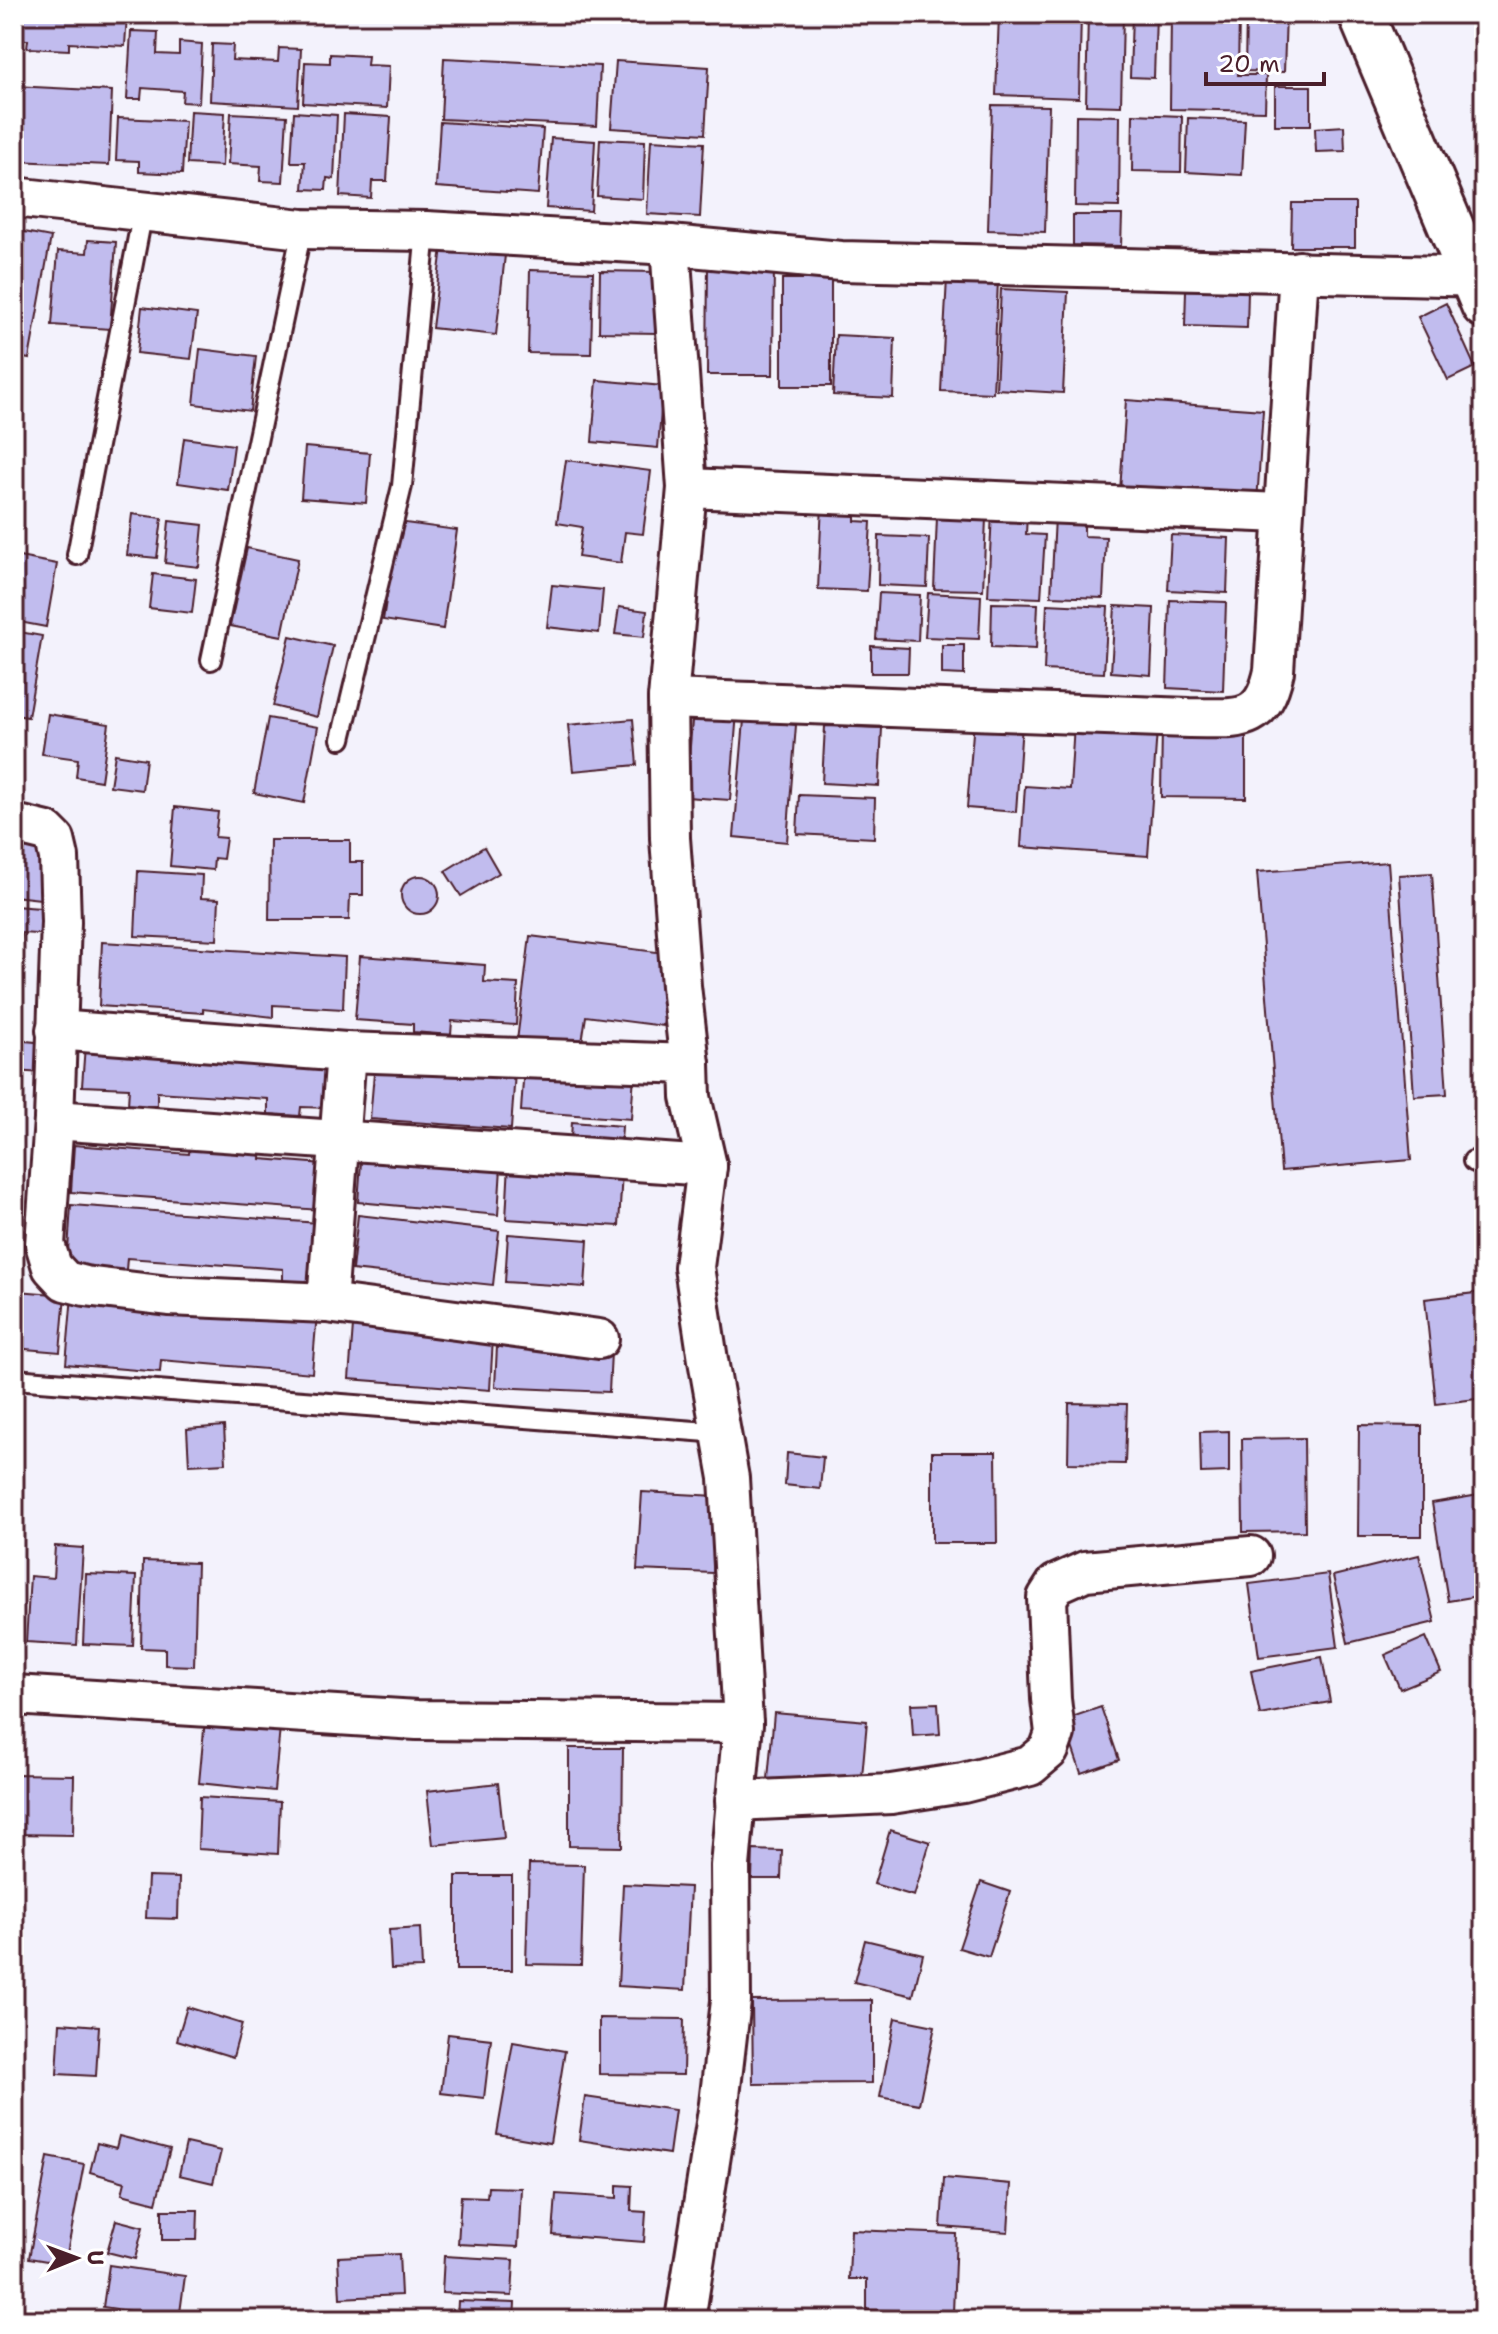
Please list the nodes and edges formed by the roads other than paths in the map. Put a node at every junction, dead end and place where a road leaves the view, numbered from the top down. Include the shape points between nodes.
1 (1361, 14) edge
2 (14, 197) edge
3 (143, 211) junction
4 (302, 229) junction
5 (426, 231) junction
6 (670, 245) junction
7 (1299, 271) junction
8 (1480, 286) edge
9 (687, 488) junction
10 (1283, 513) junction
11 (77, 555) dead end
12 (211, 660) dead end
13 (668, 699) junction
14 (341, 739) dead end
15 (14, 824) edge
16 (56, 1030) junction
17 (346, 1052) junction
18 (690, 1064) junction
19 (54, 1120) junction
20 (340, 1139) junction
21 (707, 1166) junction
22 (327, 1303) junction
23 (599, 1339) dead end
24 (14, 1379) edge
25 (721, 1433) junction
26 (1251, 1556) dead end
27 (14, 1695) edge
28 (743, 1723) junction
29 (735, 1801) junction
30 (685, 2320) edge

1 - 8 street
2 - 3 street
3 - 4 street
3 - 11 lane
4 - 5 street
4 - 12 lane
5 - 6 street
5 - 14 lane via 402,486
6 - 7 street via 841,261
6 - 9 street
7 - 8 street
7 - 10 street
9 - 10 street
9 - 13 street
10 - 13 street via 1274,671 1269,692 1253,713 1189,718
13 - 18 street via 670,838
15 - 16 street via 47,832 59,857
16 - 17 street
16 - 19 street
17 - 18 street
17 - 20 street
18 - 21 street via 691,1097
19 - 20 street
19 - 22 street via 45,1244 52,1267 65,1281 169,1296
20 - 21 street
20 - 22 street
21 - 25 street via 694,1267
22 - 23 street
24 - 25 lane
25 - 28 street via 729,1478
26 - 29 street via 1085,1571 1056,1584 1047,1598 1055,1733 1049,1750 1030,1766 891,1794
27 - 28 street via 417,1720
28 - 29 street
29 - 30 street via 731,2001

